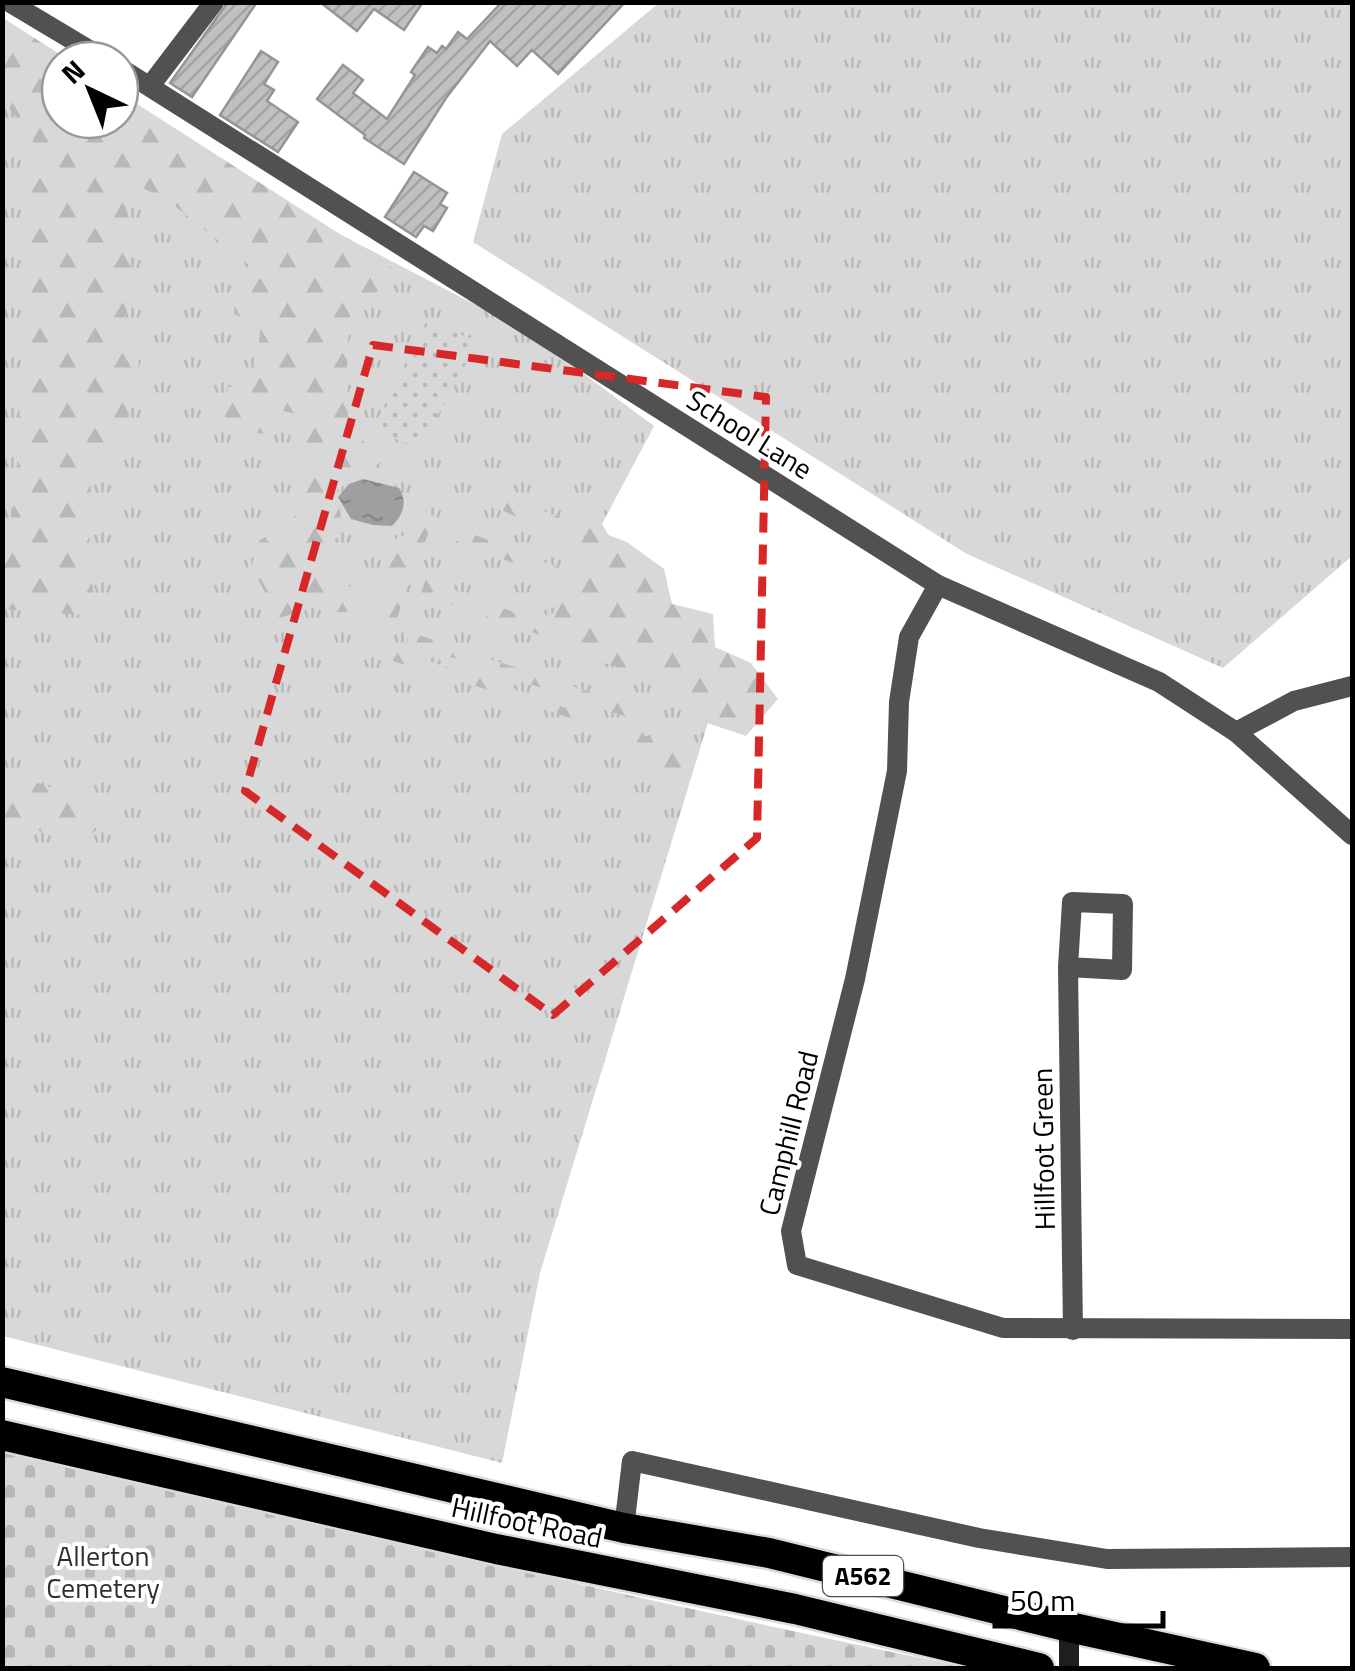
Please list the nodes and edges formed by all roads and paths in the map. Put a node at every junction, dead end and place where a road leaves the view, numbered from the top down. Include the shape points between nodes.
1 (9, 2) edge
2 (214, 2) edge
3 (73, 40) edge
4 (140, 80) edge
5 (150, 86) junction
6 (938, 585) junction
7 (1352, 686) edge
8 (1236, 732) junction
9 (1352, 836) edge
10 (1068, 967) dead end
11 (1352, 1329) edge
12 (1072, 1330) junction
13 (2, 1382) edge
14 (2, 1435) edge
15 (624, 1528) junction
16 (1352, 1556) edge
17 (1069, 1627) junction
18 (1039, 1668) edge
19 (1069, 1668) edge
20 (1255, 1668) edge

1 - 3 street
2 - 5 street
4 - 5 street, School Lane
5 - 6 street, School Lane
6 - 8 street, School Lane via 1159,682
6 - 12 street, Camphill Road via 909,637 897,771 856,979 791,1231 797,1264 1003,1328
7 - 8 street via 1294,700
8 - 9 street, School Lane
10 - 12 street, Hillfoot Green
11 - 12 street, Camphill Road
13 - 15 highway, Hillfoot Road / A562
14 - 18 highway, Hillfoot Road / A562
15 - 16 street, Hillfoot Road via 632,1460 979,1538 1107,1559
15 - 17 highway, Hillfoot Road / A562 via 770,1553
17 - 19 street
17 - 20 highway, Hillfoot Road / A562

